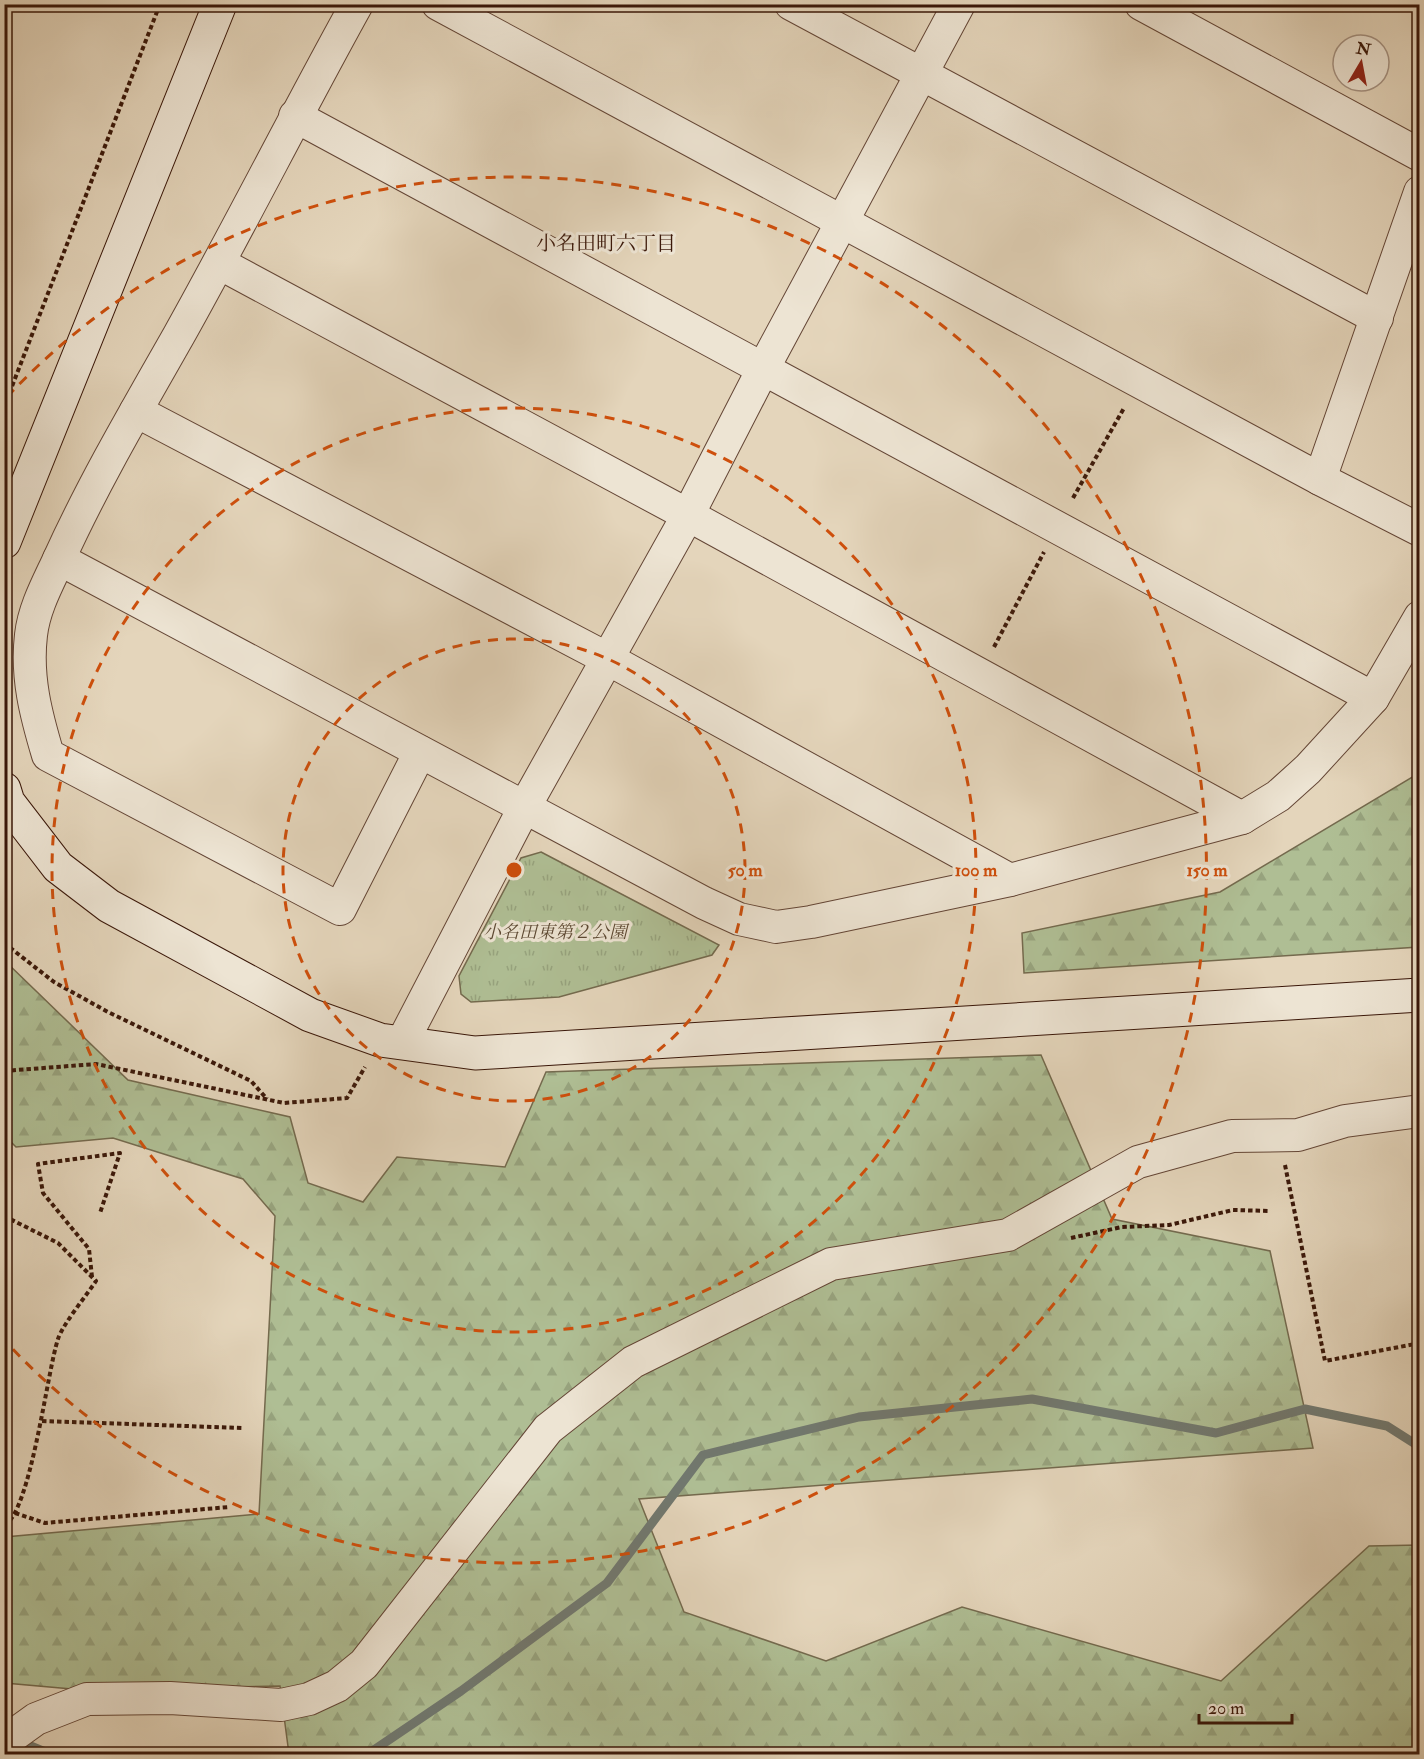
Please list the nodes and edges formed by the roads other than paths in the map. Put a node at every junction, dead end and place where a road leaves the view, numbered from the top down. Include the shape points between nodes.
1 (220, 4) edge
2 (357, 4) edge
3 (438, 4) edge
4 (791, 4) edge
5 (959, 4) edge
6 (1141, 4) edge
7 (922, 75) junction
8 (295, 116) junction
9 (1419, 155) edge
10 (1419, 192) edge
11 (843, 222) junction
12 (219, 263) junction
13 (1377, 318) junction
14 (763, 369) junction
15 (136, 411) junction
16 (1320, 479) junction
17 (688, 515) junction
18 (1419, 530) edge
19 (4, 542) edge
20 (59, 559) junction
21 (1419, 616) edge
22 (608, 659) junction
23 (1373, 698) junction
24 (420, 752) junction
25 (4, 789) edge
26 (524, 808) junction
27 (1242, 818) junction
28 (1010, 880) junction
29 (1419, 995) edge
30 (391, 1042) junction
31 (1419, 1111) edge
32 (4, 1743) edge

1 - 19 street
2 - 8 street
3 - 11 street
4 - 7 street
5 - 7 street
6 - 9 street
7 - 11 street
7 - 13 street
8 - 12 street
8 - 14 street
10 - 13 street
11 - 14 street
11 - 16 street
12 - 15 street
12 - 17 street
13 - 16 street
14 - 17 street
14 - 23 street
15 - 20 street
15 - 22 street
16 - 18 street
17 - 22 street
17 - 27 street
20 - 24 street
20 - 24 street via 31,634 30,682 48,755 340,909
21 - 23 street
22 - 26 street
22 - 28 street
23 - 27 street via 1308,769 1278,796
24 - 26 street
25 - 30 street via 8,802 58,867 109,906 310,1015
26 - 28 street via 704,903 739,919 776,927
26 - 30 street
27 - 28 street
29 - 30 street via 486,1053
31 - 32 street via 1345,1121 1298,1135 1232,1136 1138,1162 1008,1235 831,1264 633,1362 548,1429 364,1664 337,1686 309,1699 281,1705 170,1698 87,1699 36,1719

